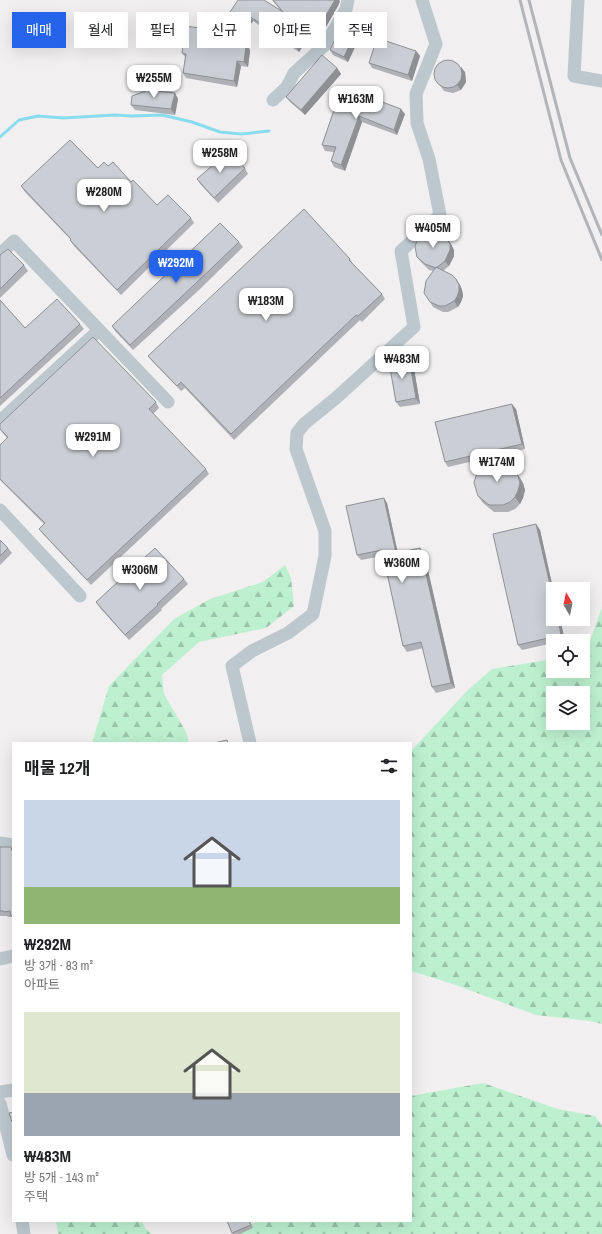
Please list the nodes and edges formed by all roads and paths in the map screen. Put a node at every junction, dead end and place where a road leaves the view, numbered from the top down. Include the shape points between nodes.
1 (348, 0) edge
2 (422, 0) edge
3 (578, 0) edge
4 (602, 81) edge
5 (273, 100) dead end
6 (0, 254) edge
7 (99, 330) junction
8 (168, 402) dead end
9 (0, 421) edge
10 (0, 510) edge
11 (80, 596) dead end
12 (250, 742) edge
13 (0, 843) edge
14 (12, 845) edge
15 (12, 956) edge
16 (0, 959) edge
17 (12, 1090) edge
18 (0, 1092) edge
19 (0, 1103) edge
20 (12, 1152) edge
21 (22, 1222) edge
22 (24, 1234) edge

1 - 5 street via 346,9 324,46 294,73 287,87
2 - 12 street via 436,44 416,94 417,123 429,159 440,215 401,251 414,327 297,433 296,449 324,531 325,556 313,614 288,634 252,651 232,666
3 - 4 street via 574,76
6 - 7 street via 14,241
7 - 8 street
7 - 9 street
10 - 11 street
13 - 14 street
15 - 16 street
17 - 18 street
19 - 20 street
21 - 22 street

